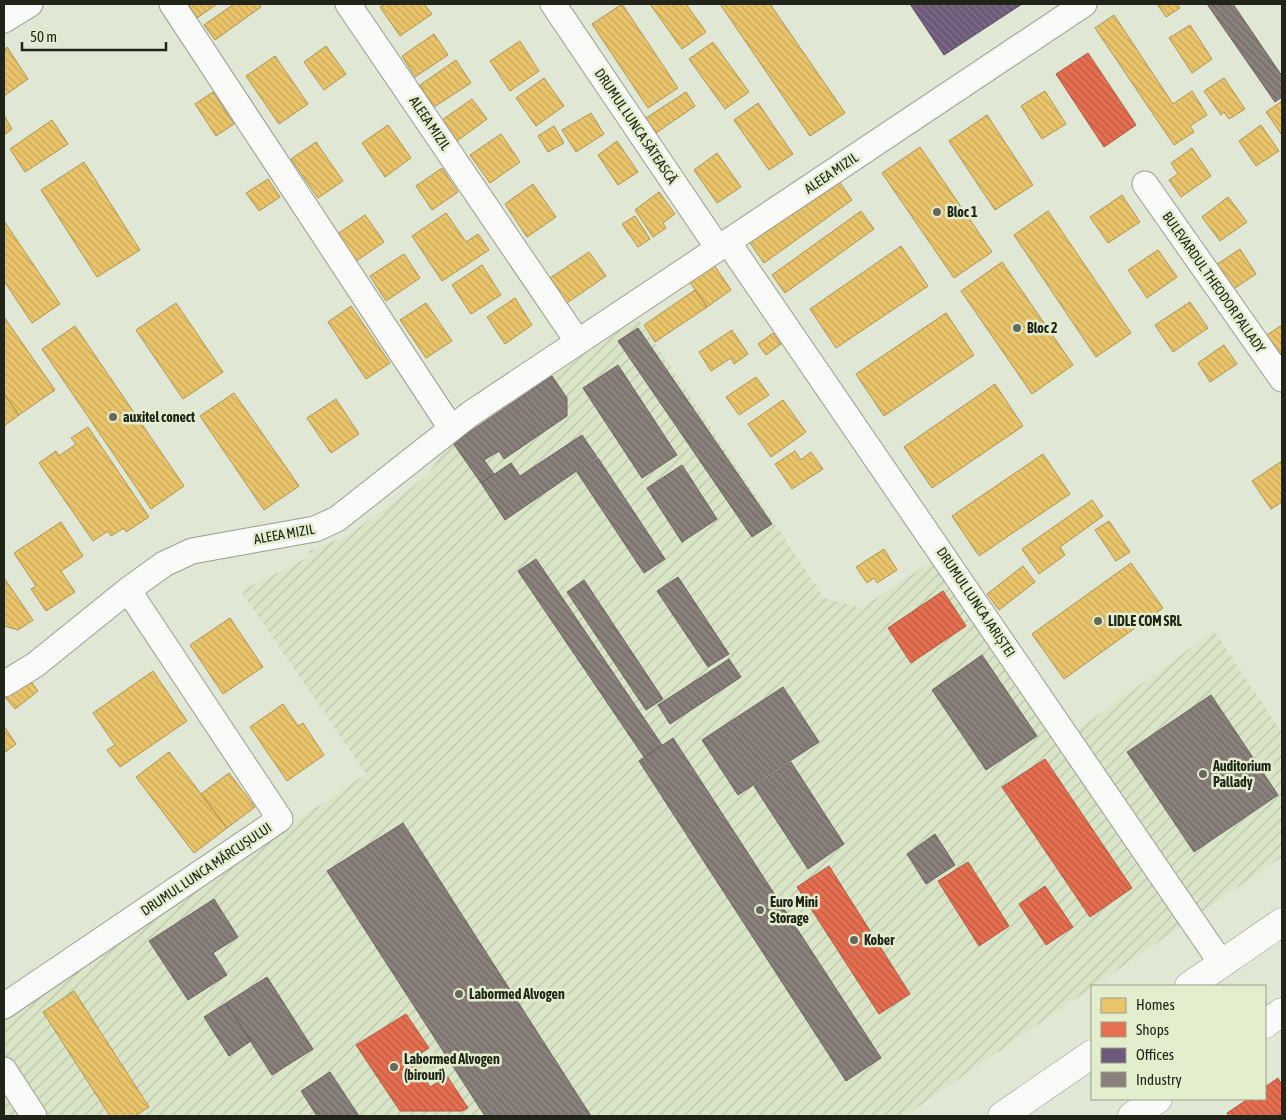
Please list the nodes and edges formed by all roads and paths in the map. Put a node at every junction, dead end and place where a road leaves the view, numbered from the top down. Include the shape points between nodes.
1 (30, 4) edge
2 (172, 4) edge
3 (348, 4) edge
4 (553, 4) edge
5 (1084, 4) edge
6 (4, 20) edge
7 (1145, 184) dead end
8 (723, 245) junction
9 (578, 342) junction
10 (1282, 379) edge
11 (451, 428) junction
12 (128, 590) junction
13 (4, 684) edge
14 (1282, 922) edge
15 (1222, 964) junction
16 (1191, 985) edge
17 (4, 1006) edge
18 (1282, 1012) edge
19 (1266, 1023) edge
20 (1091, 1055) edge
21 (4, 1070) edge
22 (1156, 1100) edge
23 (34, 1116) edge
24 (1002, 1116) edge
25 (1132, 1116) edge

1 - 6 street
2 - 11 street
3 - 9 street, ALEEA MIZIL
4 - 8 street, DRUMUL LUNCA SĂTEASCĂ
5 - 8 street, ALEEA MIZIL
7 - 10 street, BULEVARDUL THEODOR PALLADY
8 - 9 street, ALEEA MIZIL
8 - 15 street, DRUMUL LUNCA JARIȘTEI
9 - 11 street, ALEEA MIZIL
11 - 12 street, ALEEA MIZIL via 326,525 192,551 164,564
12 - 13 street, ALEEA MIZIL via 35,665
12 - 17 street, DRUMUL LUNCA MĂRCUȘULUI via 280,819
14 - 15 main road
15 - 16 main road
18 - 19 main road
20 - 24 main road
21 - 23 street
22 - 25 main road

